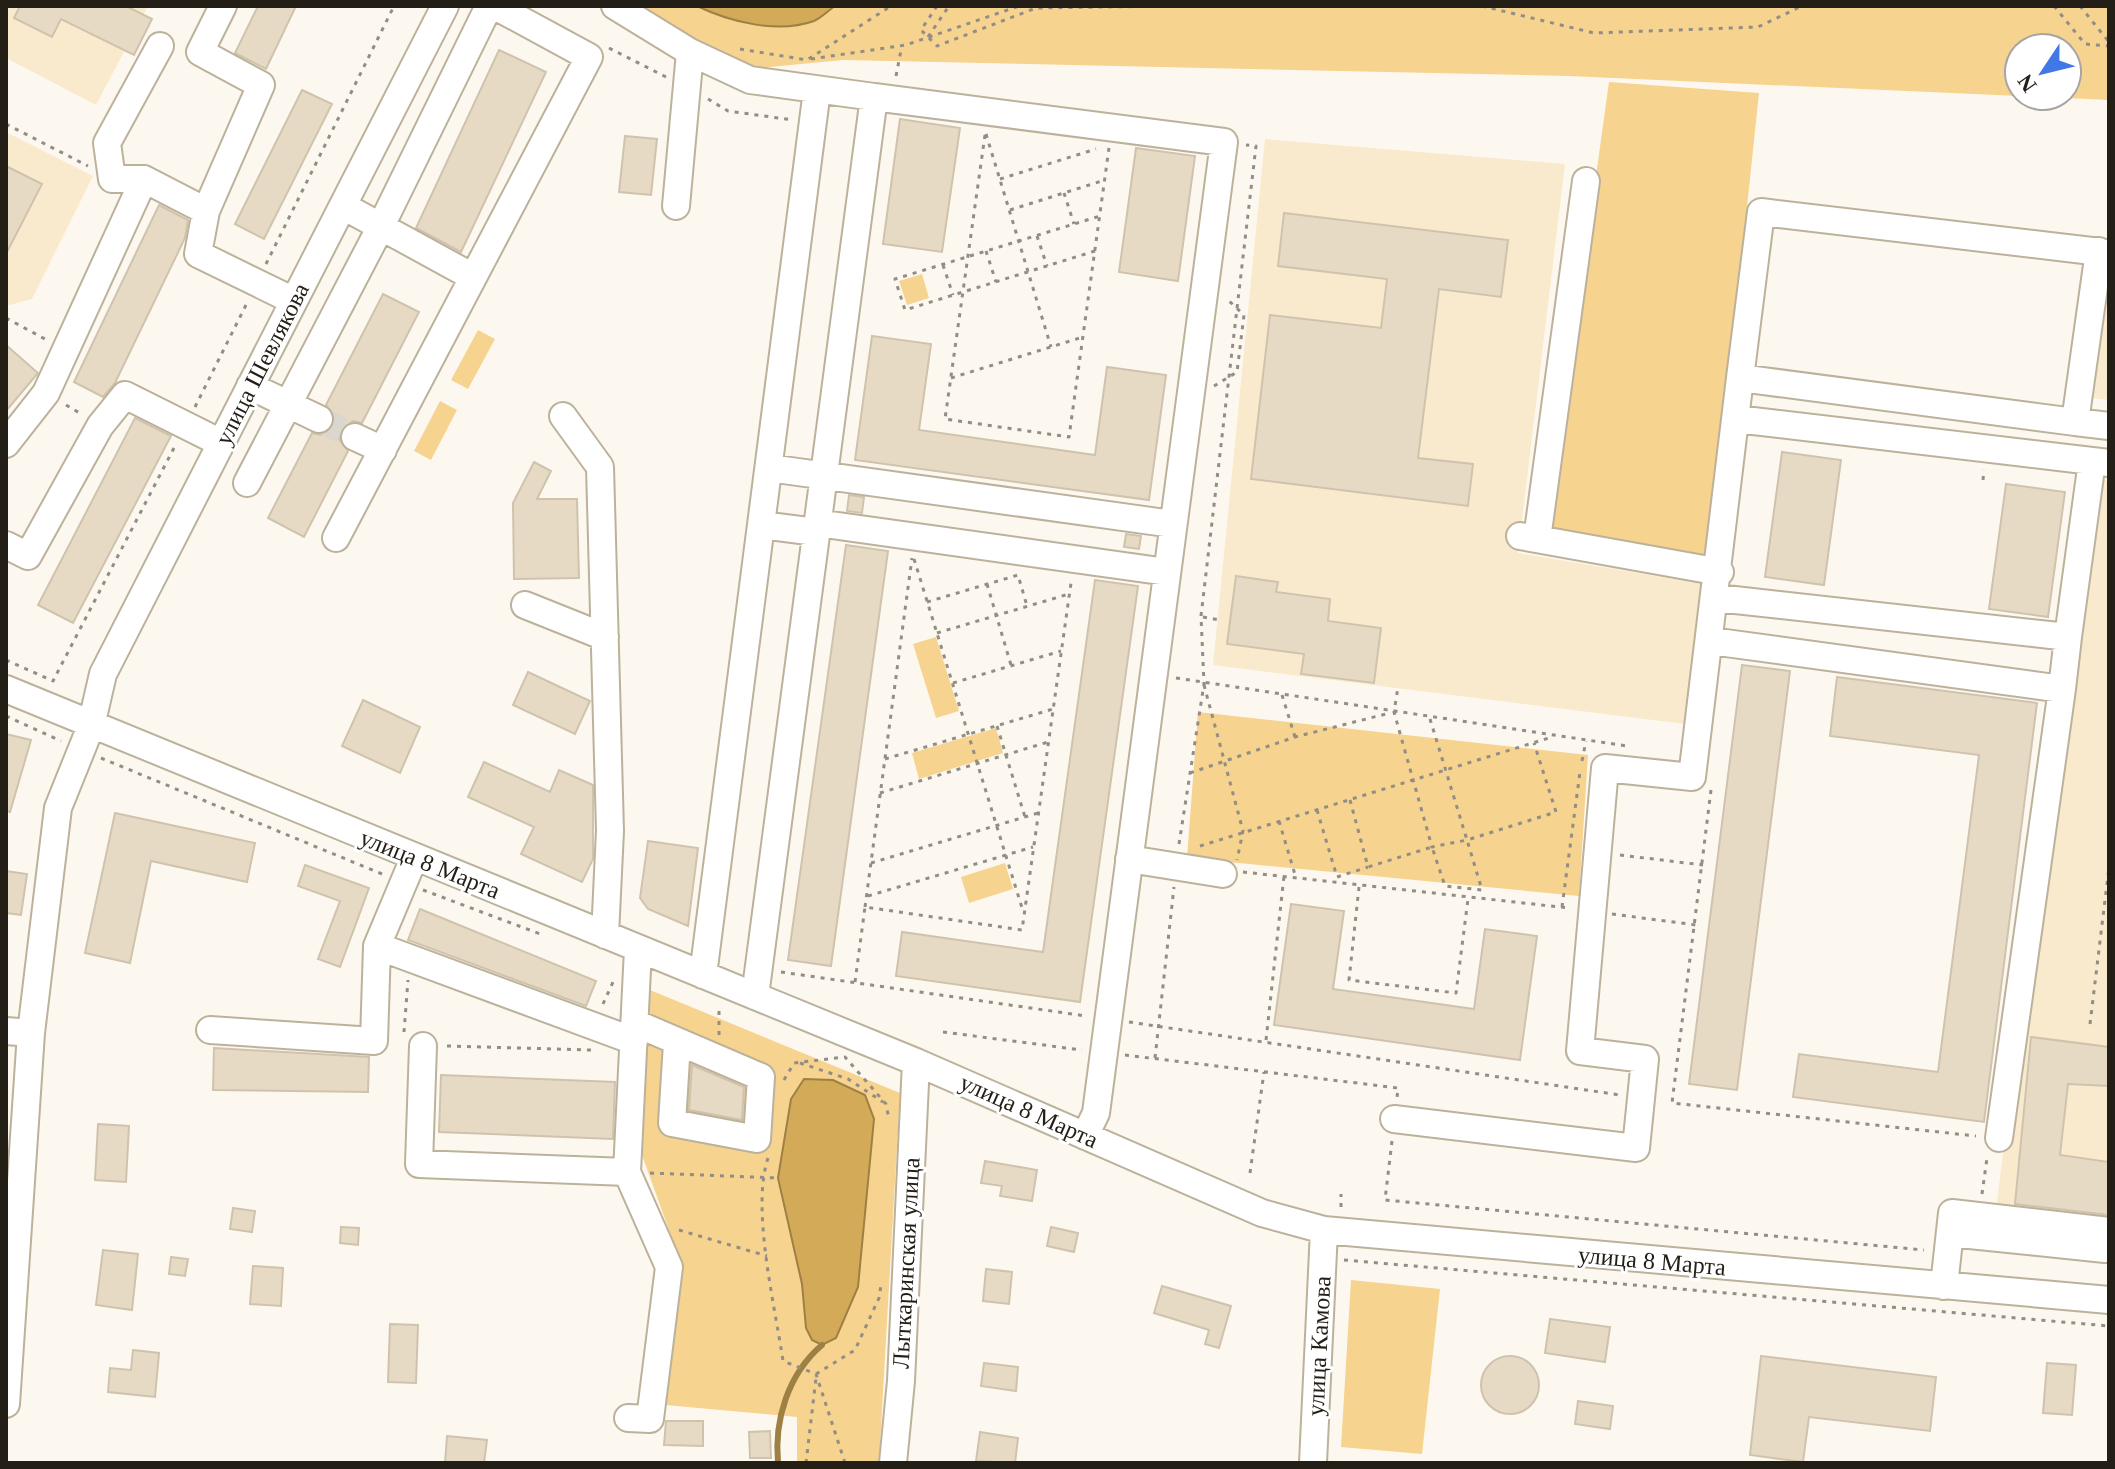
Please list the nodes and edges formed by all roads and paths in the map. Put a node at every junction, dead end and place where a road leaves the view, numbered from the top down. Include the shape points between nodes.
1 (223, 6) edge
2 (394, 6) edge
3 (445, 6) edge
4 (492, 6) edge
5 (615, 6) edge
6 (891, 6) edge
7 (937, 6) edge
8 (949, 6) edge
9 (1019, 6) edge
10 (1171, 6) edge
11 (1482, 6) edge
12 (1802, 6) edge
13 (2054, 6) edge
14 (2080, 6) edge
15 (928, 37) junction
16 (2109, 44) edge
17 (902, 45) junction
18 (160, 46) dead end
19 (734, 48) dead end
20 (690, 52) junction
21 (807, 60) junction
22 (817, 90) junction
23 (883, 98) junction
24 (6, 124) edge
25 (1256, 146) dead end
26 (112, 179) junction
27 (144, 179) junction
28 (1000, 179) junction
29 (1105, 180) junction
30 (1586, 181) dead end
31 (1064, 193) junction
32 (676, 206) dead end
33 (345, 207) junction
34 (1010, 210) junction
35 (206, 211) junction
36 (1100, 216) junction
37 (1074, 224) junction
38 (380, 228) junction
39 (1037, 235) junction
40 (1019, 241) junction
41 (986, 251) junction
42 (1095, 251) junction
43 (2104, 252) edge
44 (968, 257) junction
45 (943, 264) junction
46 (1047, 266) junction
47 (1028, 272) junction
48 (473, 277) junction
49 (996, 282) junction
50 (256, 284) junction
51 (963, 292) junction
52 (953, 295) junction
53 (294, 301) junction
54 (6, 318) edge
55 (1083, 337) junction
56 (1051, 347) junction
57 (66, 350) junction
58 (951, 378) junction
59 (1740, 378) junction
60 (250, 386) junction
61 (46, 393) junction
62 (288, 405) junction
63 (563, 416) dead end
64 (319, 419) tunnel mouth
65 (1736, 419) junction
66 (2075, 422) junction
67 (100, 426) junction
68 (2109, 426) edge
69 (185, 427) junction
70 (355, 437) tunnel mouth
71 (221, 443) junction
72 (6, 444) edge
73 (383, 450) junction
74 (2100, 462) edge
75 (769, 468) junction
76 (823, 476) junction
77 (247, 483) dead end
78 (1173, 524) junction
79 (761, 525) junction
80 (817, 528) junction
81 (336, 538) dead end
82 (6, 545) edge
83 (1167, 572) junction
84 (1072, 576) dead end
85 (987, 584) junction
86 (1718, 585) junction
87 (1069, 594) junction
88 (927, 602) junction
89 (525, 605) dead end
90 (1027, 606) junction
91 (997, 615) junction
92 (1201, 616) junction
93 (1219, 620) dead end
94 (937, 633) junction
95 (605, 637) junction
96 (2068, 637) junction
97 (1711, 641) junction
98 (1061, 651) junction
99 (6, 660) edge
100 (1011, 666) junction
101 (1171, 677) dead end
102 (952, 683) junction
103 (1204, 684) junction
104 (1398, 687) dead end
105 (6, 689) edge
106 (2062, 689) junction
107 (1282, 695) junction
108 (1053, 709) junction
109 (1394, 712) junction
110 (6, 716) edge
111 (1430, 718) junction
112 (997, 726) junction
113 (968, 734) junction
114 (1555, 736) junction
115 (1295, 737) junction
116 (86, 738) junction
117 (1586, 740) junction
118 (1048, 742) junction
119 (1534, 743) junction
120 (1640, 748) dead end
121 (1006, 755) junction
122 (885, 759) junction
123 (1224, 761) junction
124 (977, 764) junction
125 (1446, 770) junction
126 (1189, 774) junction
127 (1414, 780) junction
128 (1711, 788) dead end
129 (880, 793) junction
130 (1350, 800) junction
131 (1317, 810) junction
132 (1038, 813) junction
133 (1025, 817) junction
134 (1279, 821) junction
135 (996, 826) junction
136 (1243, 831) junction
137 (1467, 840) junction
138 (1568, 846) junction
139 (1033, 847) junction
140 (1432, 847) junction
141 (1598, 852) junction
142 (1005, 855) junction
143 (414, 858) junction
144 (1129, 859) junction
145 (1177, 860) junction
146 (871, 863) junction
147 (1703, 865) junction
148 (1368, 867) junction
149 (2109, 867) edge
150 (1223, 874) dead end
151 (1284, 876) junction
152 (1296, 878) junction
153 (404, 883) junction
154 (1359, 887) junction
155 (867, 896) junction
156 (1468, 899) junction
157 (865, 907) junction
158 (1562, 907) junction
159 (1592, 912) junction
160 (1024, 915) junction
161 (1696, 925) junction
162 (605, 935) junction
163 (548, 937) dead end
164 (377, 946) junction
165 (409, 958) junction
166 (638, 960) junction
167 (772, 970) dead end
168 (703, 975) junction
169 (855, 982) junction
170 (755, 996) junction
171 (719, 1006) dead end
172 (1108, 1019) junction
173 (2090, 1024) dead end
174 (1158, 1026) junction
175 (210, 1030) dead end
176 (18, 1032) edge
177 (634, 1032) junction
178 (943, 1032) dead end
179 (599, 1038) junction
180 (1266, 1041) junction
181 (677, 1043) junction
182 (413, 1045) junction
183 (831, 1051) dead end
184 (1104, 1052) junction
185 (845, 1057) junction
186 (1155, 1058) junction
187 (719, 1059) junction
188 (916, 1062) junction
189 (794, 1063) junction
190 (859, 1063) dead end
191 (1264, 1072) junction
192 (782, 1085) dead end
193 (1641, 1098) junction
194 (886, 1104) junction
195 (1394, 1119) junction
196 (892, 1129) dead end
197 (1085, 1136) junction
198 (1994, 1138) junction
199 (772, 1146) dead end
200 (1379, 1166) dead end
201 (1388, 1167) junction
202 (627, 1172) junction
203 (1250, 1173) dead end
204 (761, 1178) junction
205 (778, 1178) dead end
206 (1979, 1216) junction
207 (648, 1221) junction
208 (1324, 1230) junction
209 (2109, 1231) edge
210 (1949, 1242) junction
211 (2109, 1249) edge
212 (767, 1256) junction
213 (1323, 1259) junction
214 (882, 1284) dead end
215 (1944, 1286) junction
216 (2109, 1300) edge
217 (2109, 1326) edge
218 (816, 1374) junction
219 (6, 1404) edge
220 (628, 1418) dead end
221 (806, 1463) edge
222 (845, 1463) edge
223 (893, 1463) edge
224 (1313, 1463) edge

1 - 35 street via 200,52 261,85
2 - 50 path
3 - 33 street, улица Шевлякова
4 - 38 street
4 - 48 street via 589,57
5 - 20 street
6 - 21 path
7 - 15 path via 921,30
8 - 15 path
9 - 15 path
10 - 15 path via 1036,8 937,46
11 - 12 path via 1594,33 1758,27
13 - 16 path via 2085,44
14 - 16 path
15 - 17 path
17 - 21 path
17 - 23 path
18 - 26 street via 107,143
19 - 21 path
20 - 22 street via 750,80
20 - 32 street
22 - 23 street
22 - 75 street
23 - 76 street
23 - 78 street via 1224,142
24 - 26 path
25 - 92 path
26 - 27 street
27 - 35 street
27 - 57 street
28 - 29 path via 1110,147
28 - 34 path
28 - 44 path via 985,131
29 - 31 path
29 - 36 path
30 - 86 street via 1528,538
31 - 34 path
31 - 37 path
33 - 38 street
33 - 53 street, улица Шевлякова
34 - 40 path
35 - 50 street via 198,254
36 - 37 path
36 - 42 path
37 - 39 path
38 - 48 street
38 - 62 street
39 - 40 path
39 - 46 path
40 - 41 path
40 - 47 path
41 - 44 path
41 - 49 path
42 - 46 path
42 - 55 path
43 - 59 street via 1761,212
43 - 66 street
44 - 45 path
44 - 51 path
45 - 52 path
45 - 52 path via 895,279 905,310
46 - 47 path
47 - 49 path
47 - 56 path
48 - 73 street
49 - 51 path
50 - 53 street
50 - 69 path
51 - 52 path
51 - 58 path
53 - 60 street, улица Шевлякова
54 - 57 path
55 - 56 path
55 - 58 path via 1069,437 945,419
56 - 58 path
57 - 61 street
59 - 65 street
59 - 66 street
60 - 62 street
60 - 71 street, улица Шевлякова
61 - 67 path
61 - 72 street
62 - 64 street
62 - 77 street
63 - 95 street via 600,467
65 - 74 street
65 - 86 street
66 - 68 street
67 - 69 street via 125,395
67 - 82 street via 28,556
69 - 71 street
69 - 99 path via 53,681
70 - 73 street
71 - 116 street, улица Шевлякова via 103,674
73 - 81 street
74 - 96 street
75 - 76 street
75 - 79 street
76 - 78 street
76 - 80 street
78 - 83 street
79 - 80 street
79 - 168 street
80 - 83 street
80 - 170 street
83 - 144 street
84 - 87 path
85 - 88 path
85 - 90 path via 1018,575
85 - 91 path
86 - 96 street
86 - 97 street
87 - 90 path
87 - 98 path
88 - 94 path
88 - 122 path via 912,554
89 - 95 street
90 - 91 path
91 - 94 path
91 - 100 path
92 - 93 path
92 - 103 path
94 - 102 path
95 - 162 street via 610,831
96 - 106 street
97 - 106 street
97 - 141 street via 1692,777 1605,768
98 - 100 path
98 - 108 path
100 - 102 path
101 - 103 path
102 - 113 path
103 - 107 path
103 - 123 path
103 - 126 path
104 - 109 path
105 - 116 street, улица 8 Марта
106 - 198 street
107 - 109 path
107 - 115 path
108 - 112 path
108 - 118 path
109 - 111 path
109 - 115 path
109 - 127 path
110 - 116 path
111 - 114 path
111 - 125 path
112 - 113 path
112 - 121 path
113 - 122 path
113 - 124 path
114 - 117 path
114 - 119 path
115 - 123 path
116 - 143 street, улица 8 Марта
116 - 153 path
116 - 176 street, улица Шевлякова via 58,808
117 - 120 path
117 - 138 path
118 - 121 path
118 - 132 path
119 - 125 path
119 - 137 path via 1556,812
121 - 124 path
121 - 133 path
122 - 129 path
123 - 126 path
123 - 136 path
124 - 129 path
124 - 135 path
125 - 127 path
125 - 137 path
126 - 145 path
127 - 130 path
127 - 140 path
128 - 147 path
129 - 146 path
130 - 131 path
130 - 148 path
131 - 134 path
131 - 148 path via 1337,877
132 - 133 path
132 - 139 path
133 - 135 path
134 - 136 path
134 - 152 path
135 - 142 path
135 - 146 path
136 - 145 path
136 - 151 path via 1235,871
137 - 140 path
137 - 140 path via 1482,890 1445,886
138 - 141 path
138 - 158 path
139 - 142 path
139 - 160 path
140 - 148 path
141 - 147 path
141 - 159 street
142 - 155 path
142 - 160 path
143 - 153 street
143 - 162 street, улица 8 Марта
144 - 145 street
144 - 172 street
145 - 150 street
145 - 174 path
146 - 155 path
147 - 161 path
149 - 173 path
151 - 152 path
151 - 180 path
152 - 154 path
153 - 163 path
153 - 164 street
154 - 156 path
154 - 156 path via 1349,980 1456,993
155 - 157 path
156 - 158 path
157 - 160 path via 1022,930
157 - 169 path
158 - 159 path
159 - 161 path
159 - 193 street via 1580,1051 1645,1059
161 - 198 path via 1672,1103
162 - 166 street, улица 8 Марта
164 - 165 street
164 - 175 street via 374,1041
165 - 179 street
165 - 182 path
166 - 168 street, улица 8 Марта
166 - 177 street
166 - 179 path via 620,964
167 - 169 path
168 - 170 street, улица 8 Марта
169 - 172 path
170 - 188 street, улица 8 Марта
171 - 187 path
172 - 174 path
172 - 184 street
174 - 180 path
174 - 186 path
176 - 219 street, улица Шевлякова
177 - 179 street
177 - 181 street
177 - 202 street
178 - 184 path
179 - 182 path
180 - 193 path
181 - 187 street
181 - 187 street via 672,1123 757,1139 761,1077
182 - 202 street via 419,1164
183 - 185 path
184 - 186 path
184 - 197 street via 1096,1113
185 - 189 path
185 - 190 path
185 - 194 path
186 - 191 path
188 - 197 street, улица 8 Марта
188 - 223 street, Лыткаринская улица
189 - 192 path
189 - 194 path via 848,1079
191 - 195 path via 1398,1088
191 - 203 path
193 - 195 street via 1636,1148
194 - 196 path
195 - 201 path
197 - 208 street, улица 8 Марта via 1262,1213
198 - 206 path
199 - 204 path
200 - 201 path
201 - 210 path via 1385,1200
202 - 204 path
202 - 207 street
204 - 205 path
204 - 212 path
206 - 209 street
206 - 210 street via 1952,1213
207 - 212 path
207 - 220 street via 669,1267 650,1419
208 - 213 street, улица Камова
208 - 215 street, улица 8 Марта
210 - 211 street
210 - 215 street
212 - 218 path via 783,1361
213 - 217 path
213 - 224 street, улица Камова
214 - 218 path via 855,1350
215 - 216 street, улица 8 Марта
218 - 221 path
218 - 222 path

